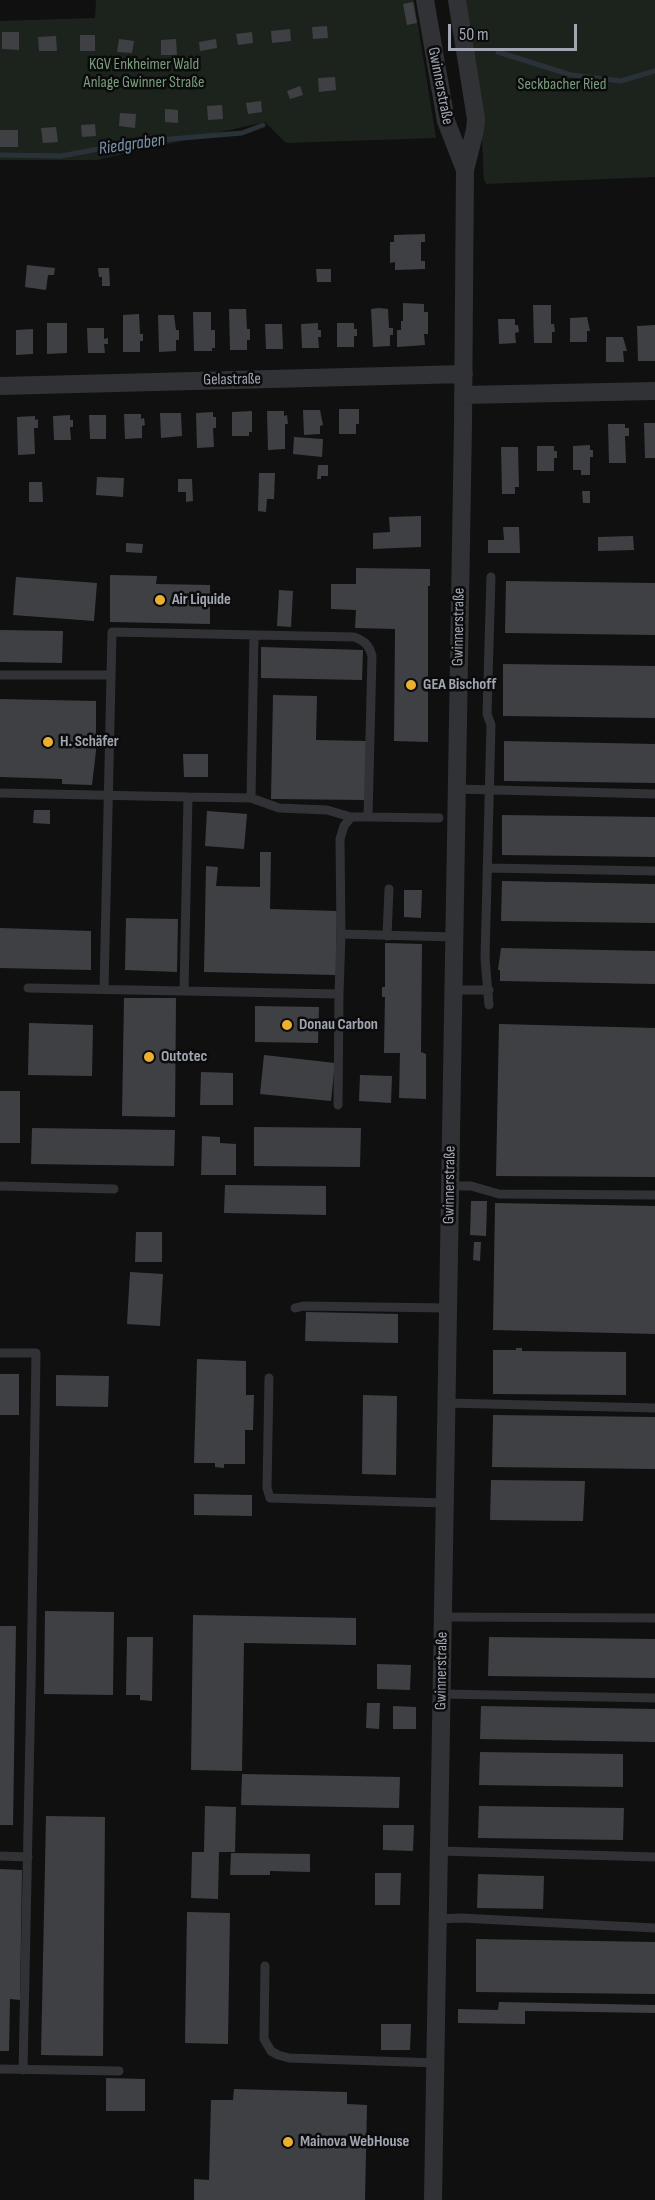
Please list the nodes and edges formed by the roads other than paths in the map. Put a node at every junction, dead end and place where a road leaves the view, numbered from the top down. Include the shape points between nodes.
1 (424, 0) edge
2 (458, 0) edge
3 (465, 170) junction
4 (464, 374) junction
5 (0, 386) edge
6 (655, 391) edge
7 (463, 395) junction
8 (491, 577) dead end
9 (254, 635) junction
10 (0, 675) edge
11 (111, 675) junction
12 (456, 789) junction
13 (489, 791) junction
14 (0, 793) edge
15 (655, 794) edge
16 (109, 795) junction
17 (188, 797) junction
18 (251, 798) junction
19 (351, 817) junction
20 (368, 817) junction
21 (439, 818) dead end
22 (487, 868) junction
23 (655, 871) edge
24 (389, 889) dead end
25 (341, 934) junction
26 (387, 936) junction
27 (454, 937) junction
28 (28, 988) dead end
29 (104, 989) junction
30 (453, 990) junction
31 (489, 990) junction
32 (184, 991) junction
33 (339, 994) junction
34 (489, 1005) dead end
35 (338, 1105) dead end
36 (0, 1186) edge
37 (450, 1186) junction
38 (114, 1189) dead end
39 (655, 1195) edge
40 (295, 1308) dead end
41 (447, 1308) junction
42 (0, 1353) edge
43 (269, 1378) dead end
44 (446, 1403) junction
45 (655, 1408) edge
46 (445, 1503) junction
47 (443, 1617) junction
48 (655, 1618) edge
49 (442, 1694) junction
50 (655, 1698) edge
51 (439, 1851) junction
52 (0, 1856) edge
53 (28, 1857) junction
54 (655, 1857) edge
55 (438, 1919) junction
56 (655, 1929) edge
57 (265, 1966) dead end
58 (437, 2063) junction
59 (0, 2069) edge
60 (23, 2070) junction
61 (119, 2071) dead end
62 (433, 2200) edge

1 - 3 street, Gwinnerstraße via 446,121
2 - 3 street, Gwinnerstraße via 476,119
3 - 4 street, Gwinnerstraße
4 - 5 street, Gelastraße
4 - 7 street, Gwinnerstraße
6 - 7 street
7 - 12 street, Gwinnerstraße
8 - 13 lane
9 - 11 lane via 112,632
9 - 18 lane
9 - 20 lane via 354,637 370,647
10 - 11 lane
11 - 16 lane
12 - 13 lane
12 - 27 street, Gwinnerstraße
13 - 15 lane
13 - 22 lane
14 - 16 lane
16 - 17 lane
16 - 29 lane
17 - 18 lane
17 - 32 lane
18 - 19 lane via 279,808 327,810
19 - 20 lane
19 - 25 lane via 340,839
20 - 21 lane
22 - 23 lane
22 - 31 lane via 485,957
24 - 26 lane
25 - 26 lane
25 - 33 lane
26 - 27 lane
27 - 30 street, Gwinnerstraße
28 - 29 lane
29 - 32 lane
30 - 31 lane
30 - 37 street, Gwinnerstraße
31 - 34 lane
32 - 33 lane
33 - 35 lane
36 - 38 lane
37 - 39 lane via 471,1186 499,1194
37 - 41 street, Gwinnerstraße
40 - 41 lane
41 - 44 street, Gwinnerstraße
42 - 53 lane via 36,1353
43 - 46 lane via 270,1498
44 - 45 lane
44 - 46 street, Gwinnerstraße
46 - 47 street, Gwinnerstraße
47 - 48 lane
47 - 49 street, Gwinnerstraße
49 - 50 lane
49 - 51 street, Gwinnerstraße
51 - 54 lane
51 - 55 street, Gwinnerstraße
52 - 53 lane
53 - 60 lane
55 - 56 lane
55 - 58 street, Gwinnerstraße
57 - 58 lane via 264,2039 278,2055
58 - 62 street, Gwinnerstraße
59 - 60 lane
60 - 61 lane

